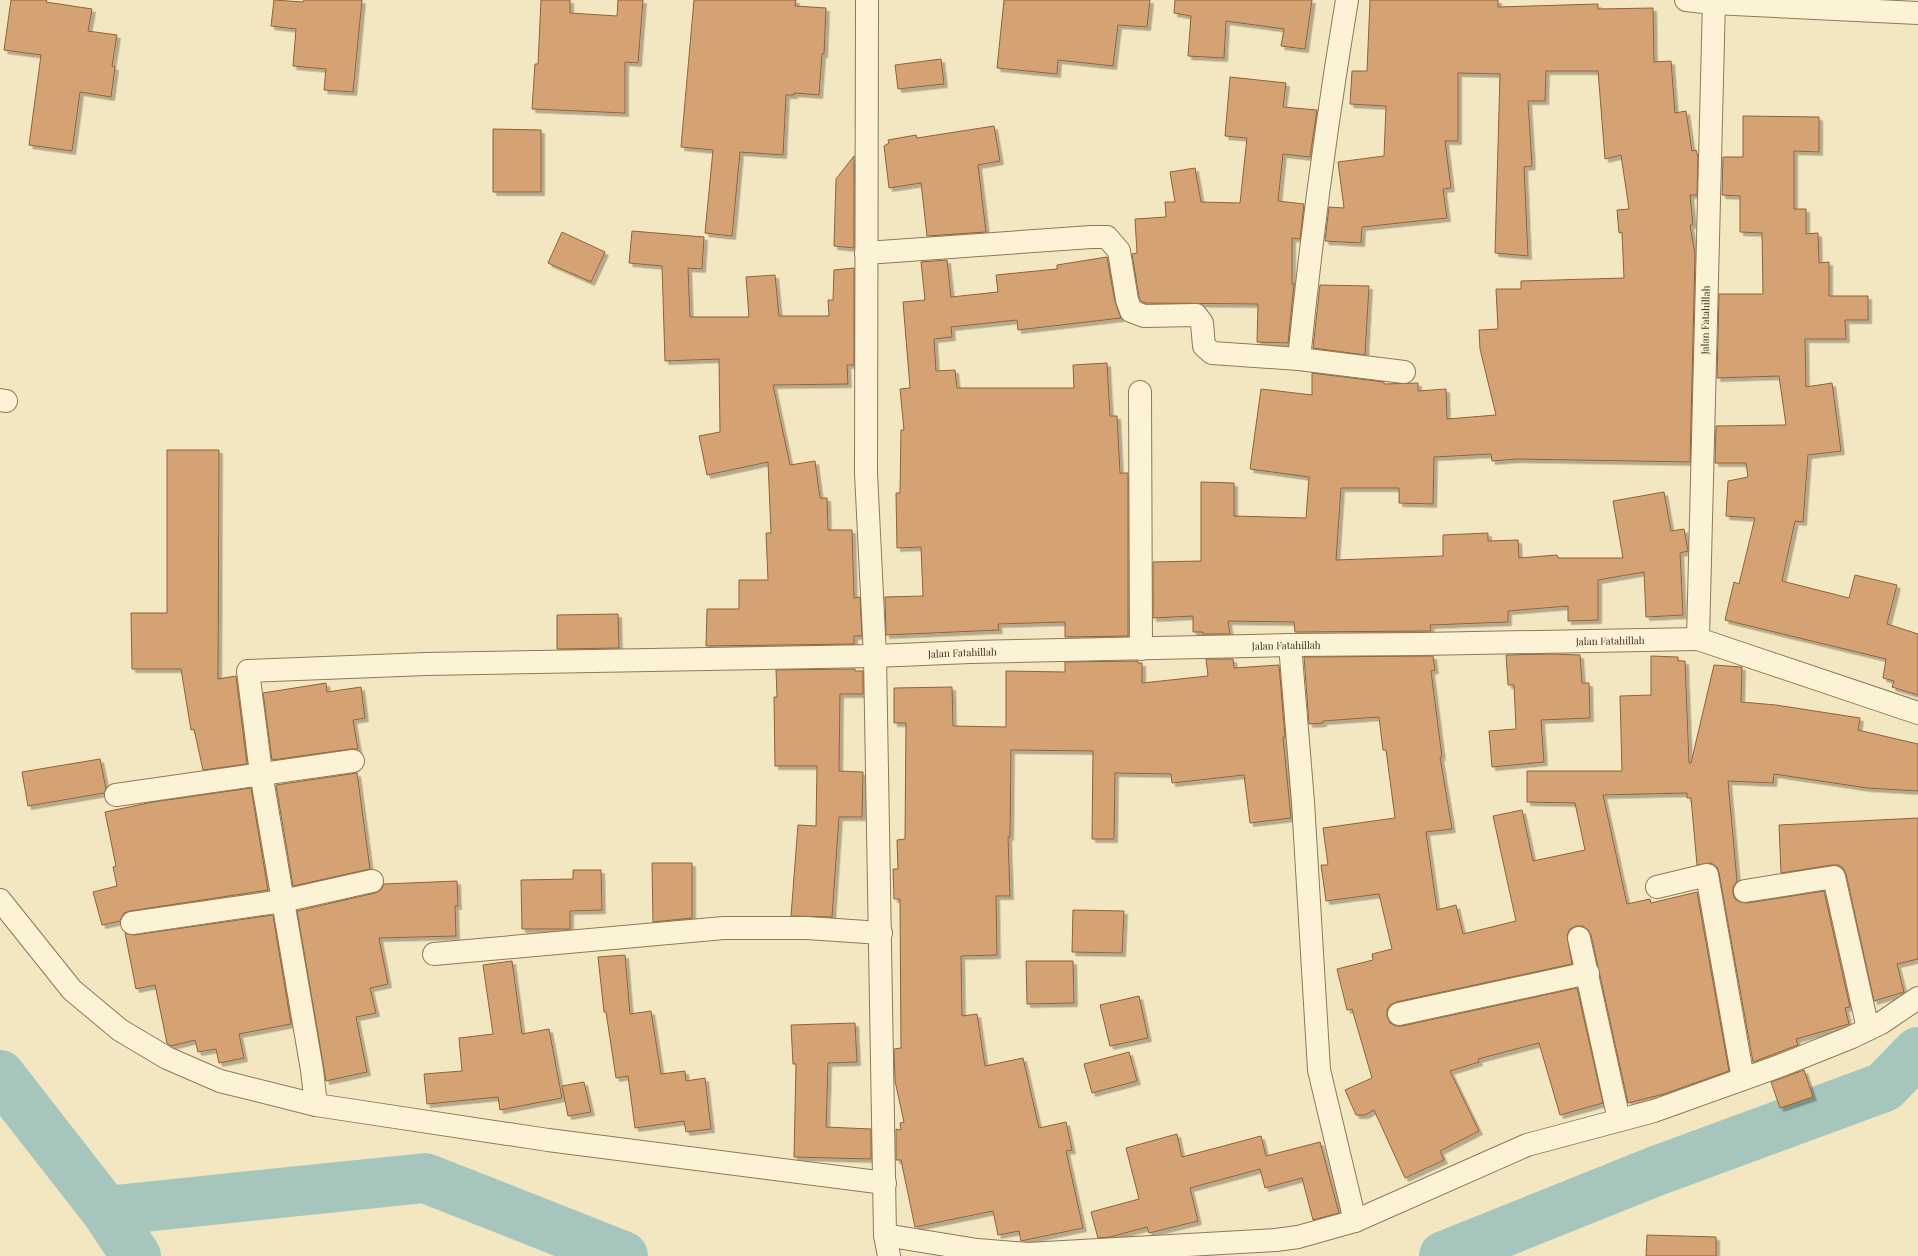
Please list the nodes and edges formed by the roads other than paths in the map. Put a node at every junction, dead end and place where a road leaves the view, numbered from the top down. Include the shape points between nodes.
1 (867, 0) edge
2 (1347, 0) edge
3 (1686, 0) edge
4 (1713, 2) edge
5 (1918, 13) edge
6 (866, 253) junction
7 (1299, 359) junction
8 (1404, 372) dead end
9 (1140, 392) dead end
10 (1698, 639) junction
11 (1290, 645) junction
12 (1141, 649) junction
13 (875, 656) junction
14 (1918, 713) edge
15 (353, 762) dead end
16 (261, 773) junction
17 (116, 795) dead end
18 (372, 881) dead end
19 (1658, 887) dead end
20 (1745, 892) dead end
21 (0, 900) edge
22 (283, 901) junction
23 (132, 923) dead end
24 (881, 933) junction
25 (1579, 938) dead end
26 (434, 954) dead end
27 (1588, 973) junction
28 (1918, 998) edge
29 (1399, 1014) dead end
30 (1868, 1029) junction
31 (1743, 1079) junction
32 (316, 1105) junction
33 (1619, 1120) junction
34 (885, 1183) junction
35 (1355, 1221) junction
36 (887, 1246) edge

1 - 6 street
2 - 7 street via 1312,231
3 - 4 street
4 - 5 street
4 - 10 street, Jalan Fatahillah
6 - 7 street via 1107,237 1119,251 1131,311 1144,316 1196,315 1202,323 1204,346 1212,353
6 - 13 street via 866,474
7 - 8 street
9 - 12 street
10 - 11 street, Jalan Fatahillah
10 - 14 street, Jalan Fatahillah
11 - 12 street, Jalan Fatahillah
11 - 35 street via 1303,802 1319,1070
12 - 13 street, Jalan Fatahillah
13 - 16 street, Jalan Fatahillah via 426,664 248,671
13 - 24 street
15 - 16 street
16 - 17 street
16 - 22 street
18 - 22 street
19 - 31 street via 1707,875
20 - 30 street via 1834,877
21 - 32 street via 72,990 120,1030 167,1058 220,1081
22 - 23 street
22 - 32 street
24 - 26 street via 807,928 724,928
24 - 34 street
25 - 27 street
27 - 29 street
27 - 33 street
28 - 30 street
30 - 31 street
31 - 33 street via 1654,1111
32 - 34 street via 556,1141
33 - 35 street via 1515,1149
34 - 36 street
35 - 36 street via 1298,1237 1276,1240 1057,1254

